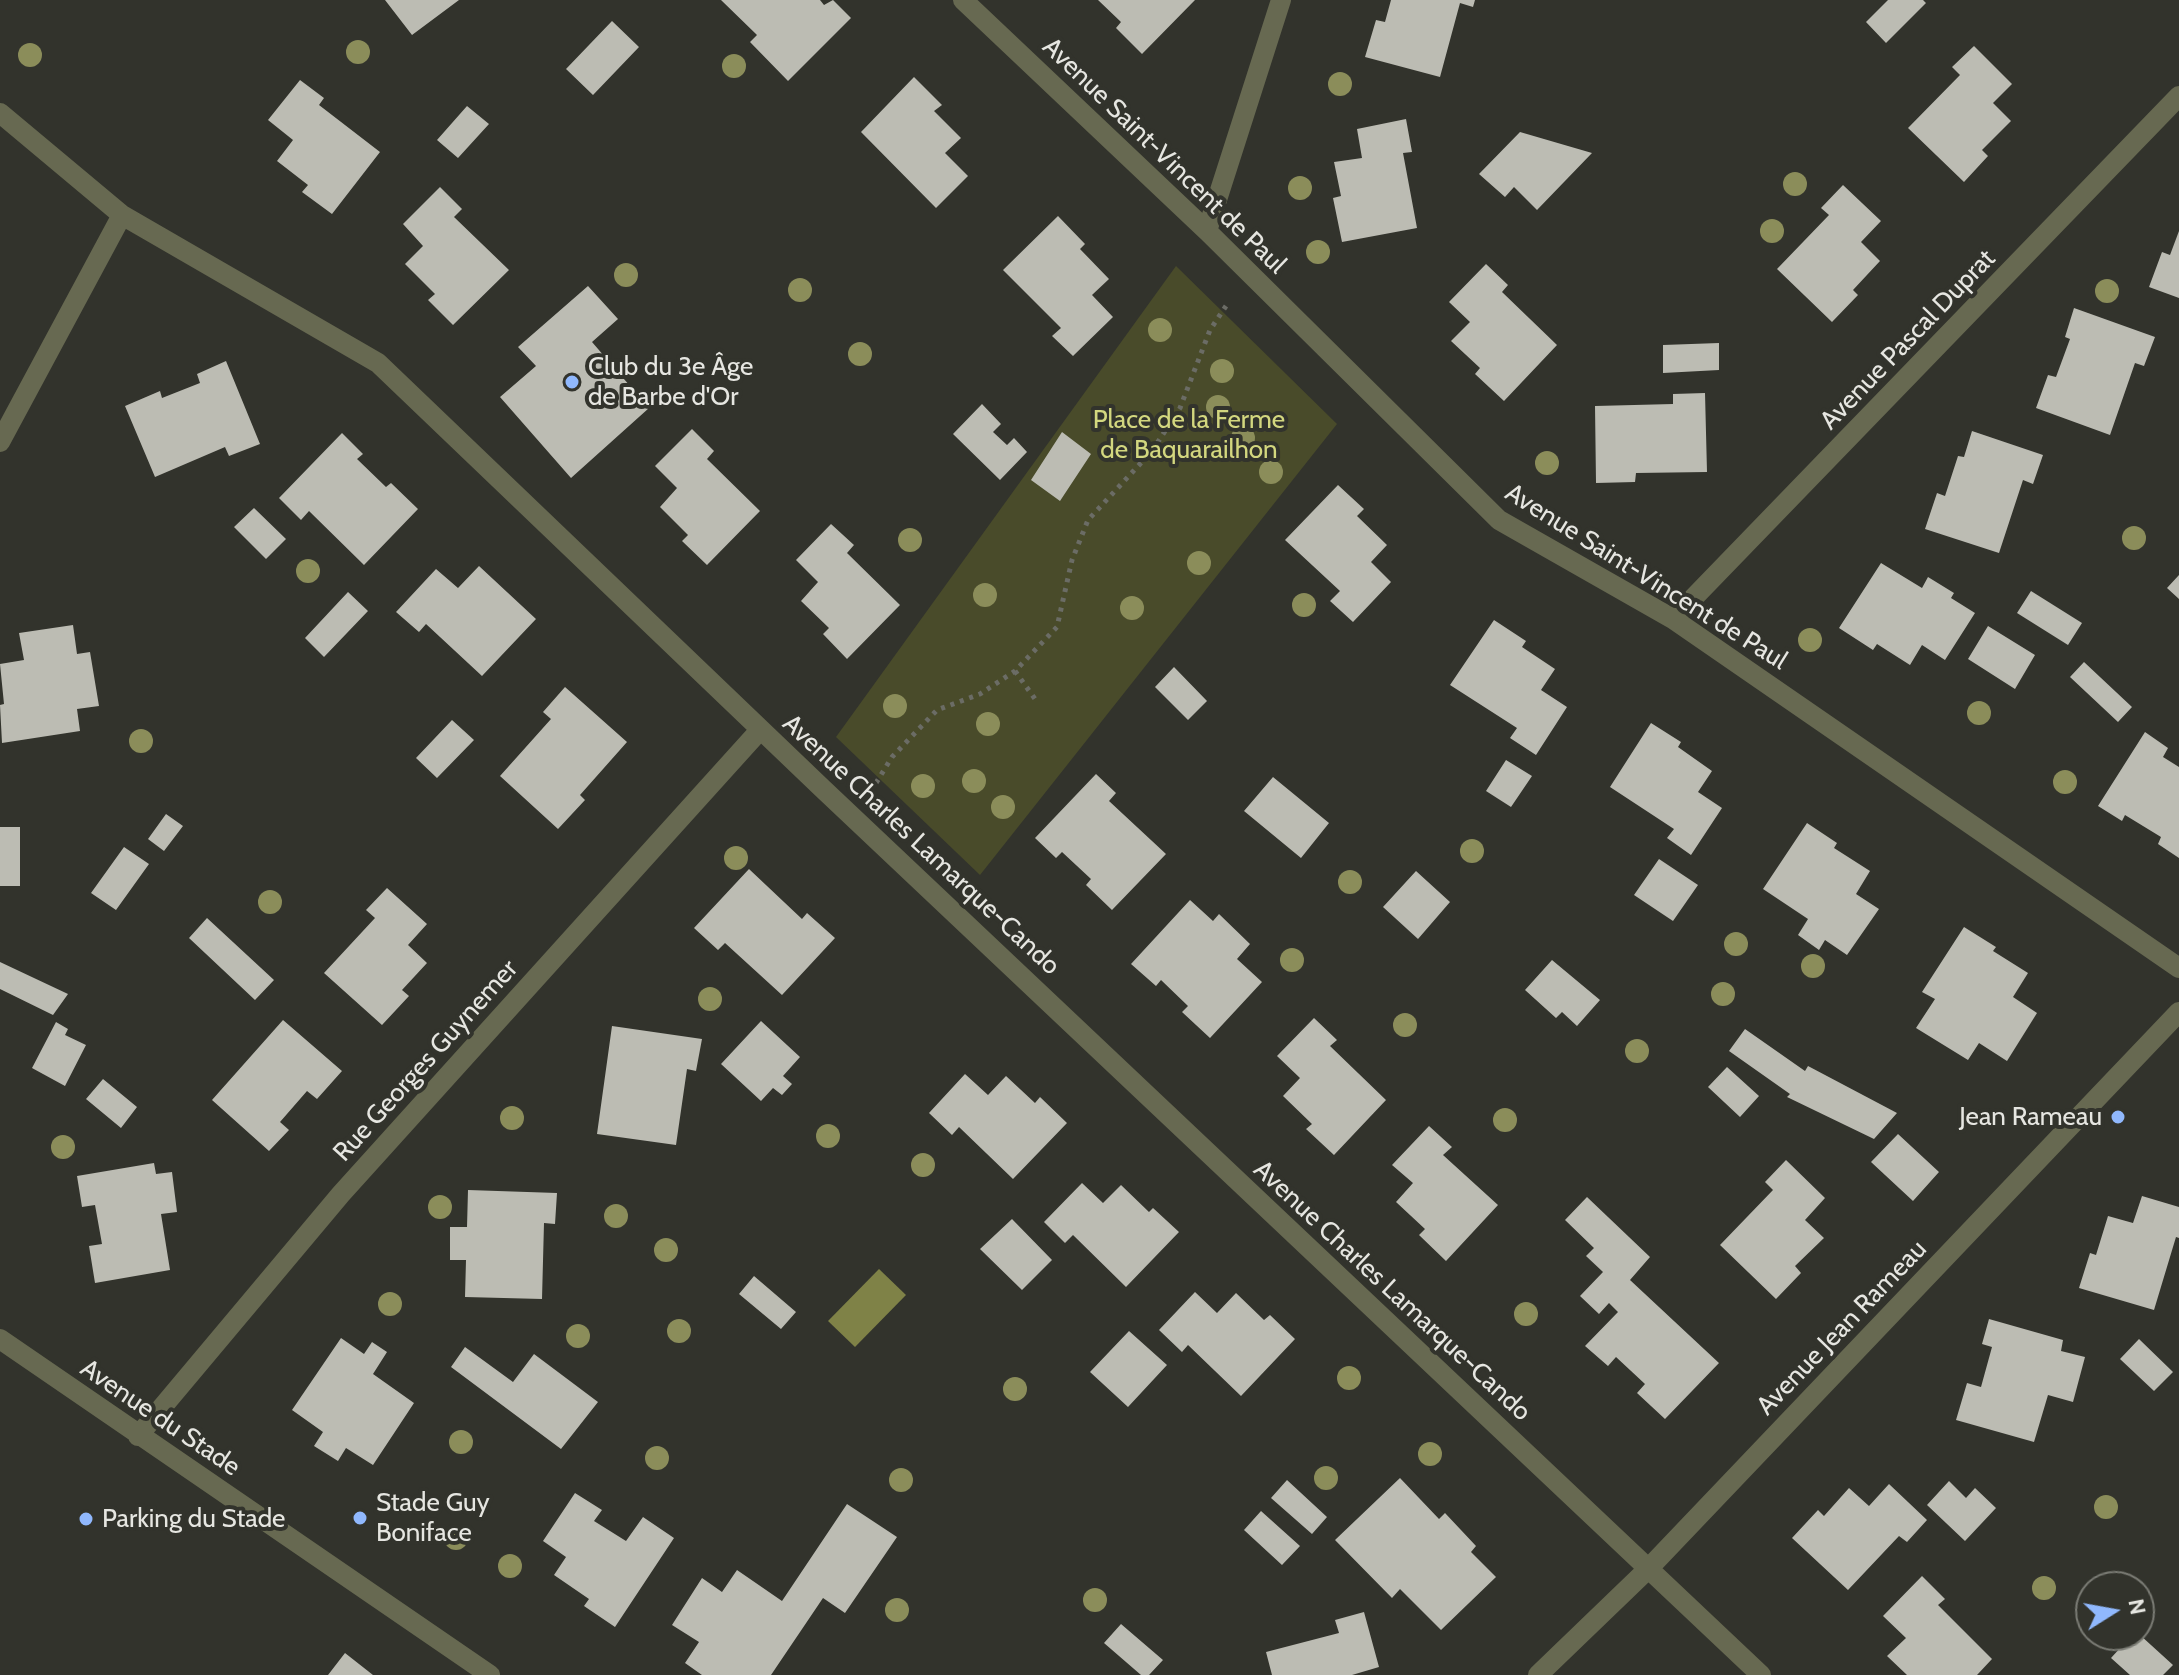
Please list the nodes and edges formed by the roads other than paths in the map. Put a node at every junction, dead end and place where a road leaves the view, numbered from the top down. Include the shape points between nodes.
1 (963, 0) edge
2 (1281, 0) edge
3 (2179, 96) edge
4 (0, 113) edge
5 (122, 215) junction
6 (1207, 231) junction
7 (0, 442) edge
8 (1673, 619) junction
9 (760, 730) junction
10 (2179, 968) edge
11 (2179, 1012) edge
12 (0, 1339) edge
13 (138, 1436) junction
14 (1648, 1569) junction
15 (490, 1675) edge
16 (1538, 1675) edge
17 (1761, 1675) edge

1 - 6 street, Avenue Saint-Vincent de Paul
2 - 6 street
3 - 8 street, Avenue Pascal Duprat
4 - 5 street, Avenue Charles Lamarque-Cando
5 - 7 street
5 - 9 street, Avenue Charles Lamarque-Cando via 378,363
6 - 8 street, Avenue Saint-Vincent de Paul via 1499,520
8 - 10 street, Avenue Saint-Vincent de Paul
9 - 13 street, Rue Georges Guynemer via 341,1194
9 - 14 street, Avenue Charles Lamarque-Cando
11 - 14 street, Avenue Jean Rameau
12 - 13 street, Avenue du Stade
13 - 15 street, Avenue du Stade
14 - 16 street, Avenue Jean Rameau
14 - 17 street, Avenue Charles Lamarque-Cando

